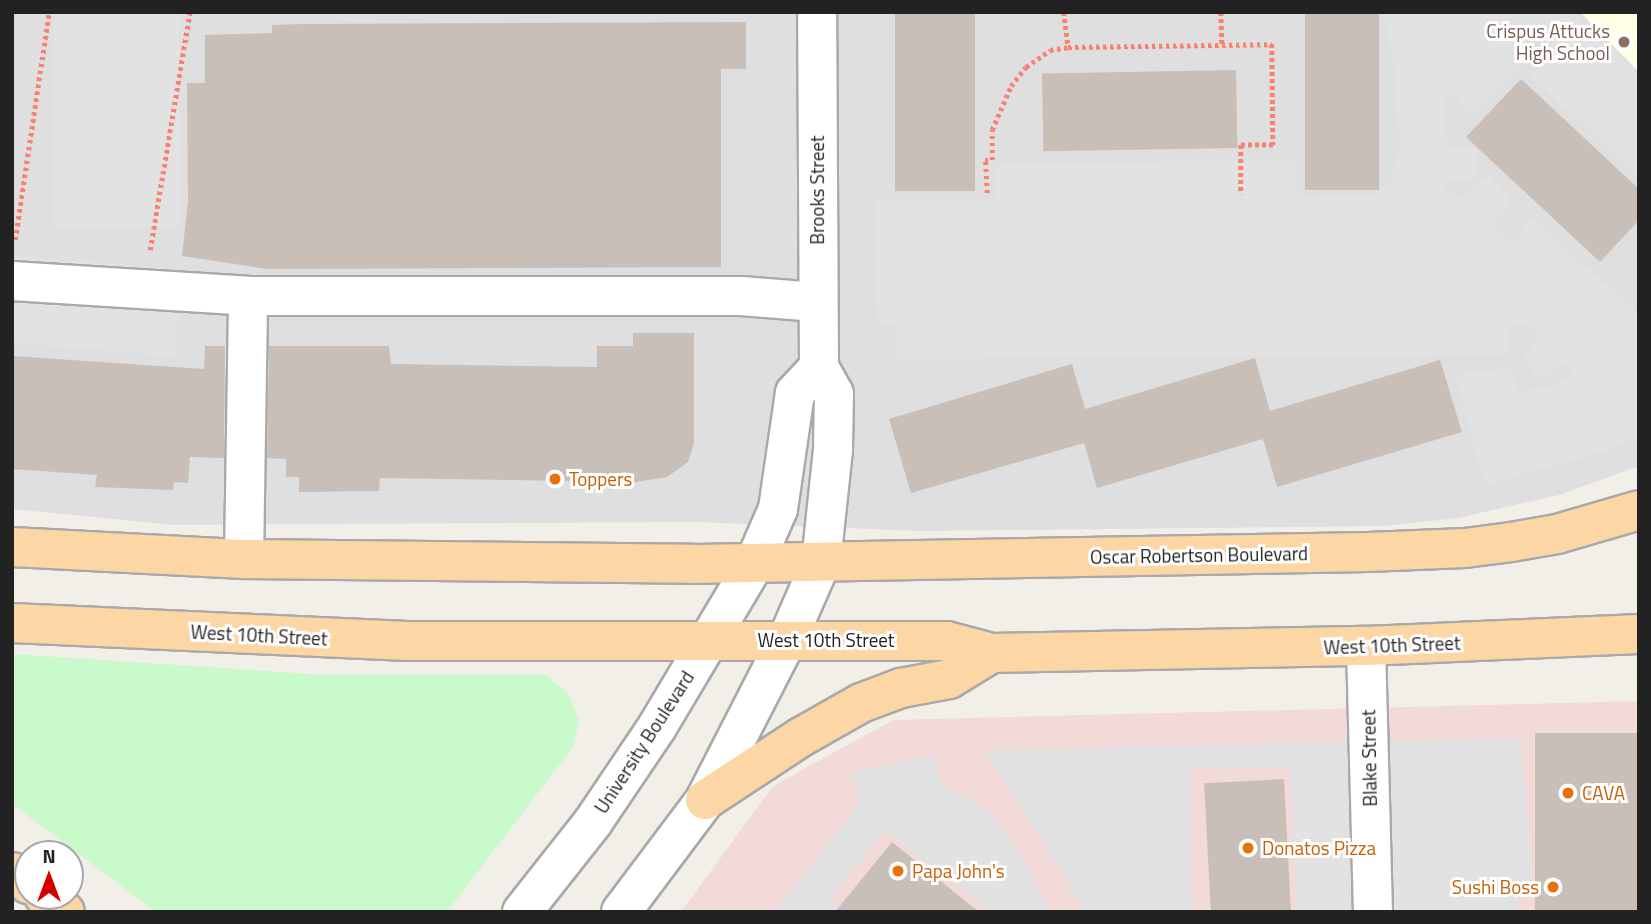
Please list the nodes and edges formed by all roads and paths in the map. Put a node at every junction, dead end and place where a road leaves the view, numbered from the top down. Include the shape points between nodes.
1 (49, 12) edge
2 (190, 12) edge
3 (817, 12) edge
4 (1064, 12) edge
5 (1221, 12) edge
6 (1222, 45) junction
7 (1068, 47) junction
8 (987, 193) dead end
9 (1241, 194) dead end
10 (14, 242) dead end
11 (12, 281) edge
12 (144, 290) junction
13 (248, 296) junction
14 (817, 302) junction
15 (818, 367) junction
16 (1639, 510) edge
17 (12, 547) edge
18 (244, 559) junction
19 (821, 562) junction
20 (754, 564) junction
21 (12, 623) edge
22 (1639, 634) edge
23 (706, 640) junction
24 (787, 640) junction
25 (1366, 646) junction
26 (992, 653) junction
27 (705, 800) junction
28 (522, 912) edge
29 (621, 912) edge
30 (1373, 912) edge

1 - 10 path
2 - 12 path
3 - 14 street, Brooks Street
4 - 7 path
5 - 6 path
6 - 7 path
6 - 9 path via 1272,44 1273,145 1241,145
7 - 8 path via 1050,50 1026,67 1011,86 992,130 992,160 985,160
11 - 12 street
12 - 13 street
13 - 14 street via 347,282
13 - 18 street
14 - 15 street, Brooks Street
15 - 19 street, Brooks Street via 834,394 829,508
15 - 20 street via 795,393 778,509
16 - 19 main road, Oscar Robertson Boulevard via 1557,534 1465,548
17 - 18 main road
18 - 20 main road
19 - 20 main road, Oscar Robertson Boulevard
19 - 24 street
20 - 23 street, University Boulevard
21 - 23 main road, West 10th Street via 408,641
22 - 25 main road, West 10th Street
23 - 24 main road, West 10th Street
23 - 28 street, University Boulevard via 685,682 593,822
24 - 26 main road, West 10th Street via 947,641
24 - 27 street
25 - 26 main road, West 10th Street
25 - 30 street, Blake Street
26 - 27 main road via 949,679 901,688 861,703
27 - 29 street

